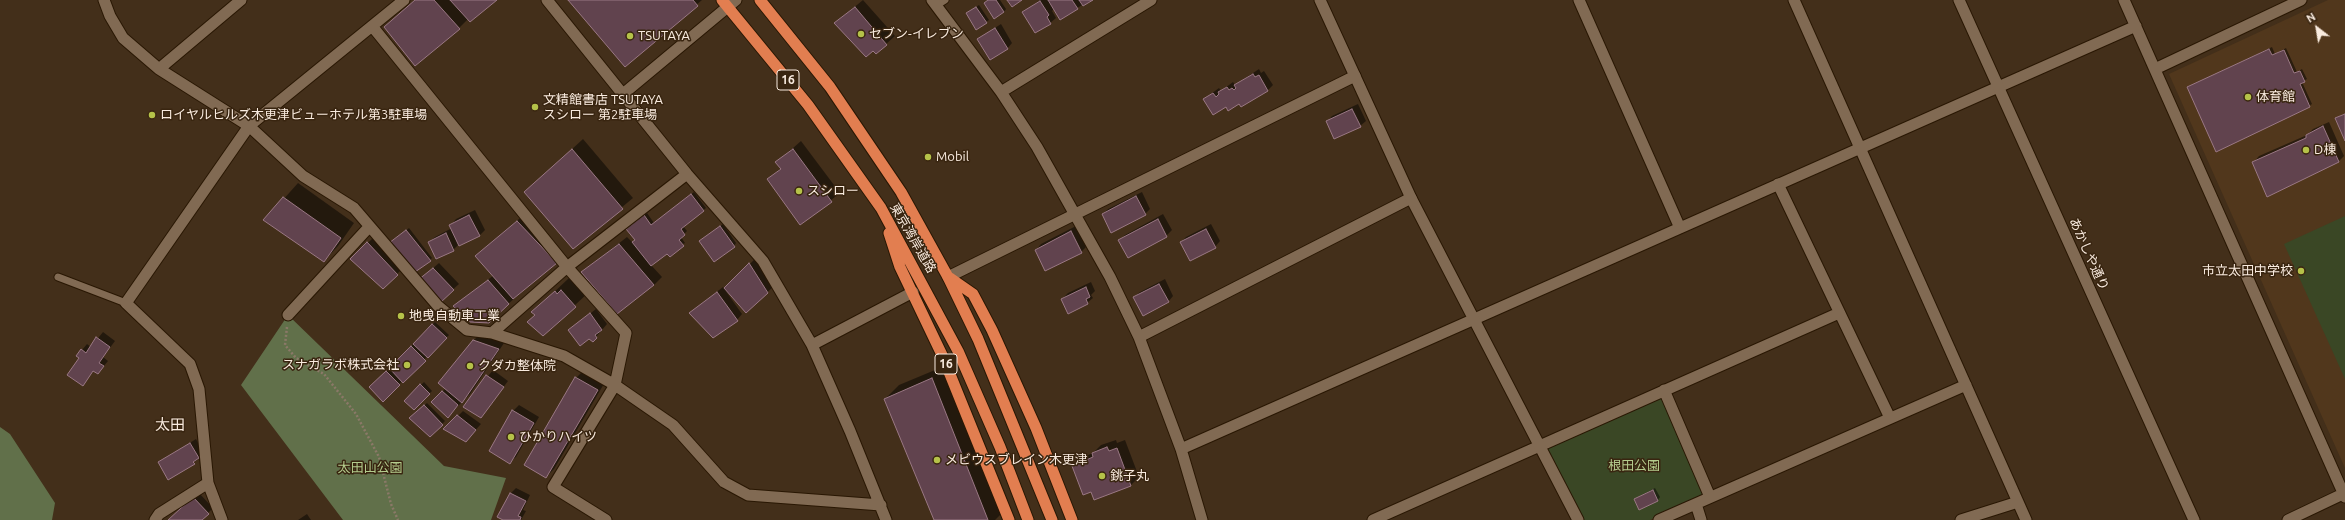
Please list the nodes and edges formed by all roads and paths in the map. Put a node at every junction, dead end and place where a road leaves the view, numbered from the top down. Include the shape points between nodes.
1 (104, 0) edge
2 (241, 0) edge
3 (404, 0) edge
4 (547, 0) edge
5 (760, 0) edge
6 (1150, 0) edge
7 (1320, 0) edge
8 (1579, 0) edge
9 (1794, 0) edge
10 (1958, 0) edge
11 (2124, 0) edge
12 (2301, 0) edge
13 (728, 2) edge
14 (938, 2) edge
15 (372, 26) junction
16 (2136, 26) junction
17 (159, 69) junction
18 (2155, 69) junction
19 (1355, 76) junction
20 (1998, 87) junction
21 (1001, 92) junction
22 (623, 94) junction
23 (249, 126) junction
24 (1860, 148) junction
25 (687, 174) junction
26 (1778, 184) junction
27 (1411, 198) junction
28 (880, 208) junction
29 (1076, 215) junction
30 (369, 227) junction
31 (1680, 228) junction
32 (567, 267) junction
33 (58, 277) dead end
34 (948, 277) junction
35 (913, 292) junction
36 (126, 303) junction
37 (1839, 313) junction
38 (288, 315) joint
39 (1474, 319) junction
40 (492, 333) junction
41 (1139, 337) junction
42 (812, 345) junction
43 (615, 385) junction
44 (1966, 385) junction
45 (1664, 390) junction
46 (1890, 418) junction
47 (1541, 445) junction
48 (1181, 449) junction
49 (208, 483) junction
50 (2344, 495) edge
51 (1710, 497) junction
52 (2018, 502) junction
53 (1696, 504) junction
54 (881, 505) junction
55 (155, 520) edge
56 (222, 520) edge
57 (398, 520) edge
58 (606, 520) edge
59 (886, 520) edge
60 (1009, 520) edge
61 (1028, 520) edge
62 (1052, 520) edge
63 (1072, 520) edge
64 (1202, 520) edge
65 (1373, 520) edge
66 (1578, 520) edge
67 (1659, 520) edge
68 (1701, 520) edge
69 (1961, 520) edge
70 (2026, 520) edge
71 (2194, 520) edge
72 (2288, 520) edge

1 - 17 street via 123,38
2 - 17 street
3 - 15 street
4 - 22 street
5 - 34 highway, 東京湾岸道路 / 16 via 830,88 902,192
6 - 21 street
7 - 19 street
8 - 31 street
9 - 24 street
10 - 20 street, あかしや通り
11 - 16 street
12 - 18 street
13 - 22 street
13 - 28 highway, 東京湾岸道路 / 16 via 808,105
14 - 21 street
15 - 23 street
15 - 32 street
16 - 18 street
16 - 20 street
17 - 23 street
18 - 50 street
19 - 27 street
19 - 29 street
20 - 24 street
20 - 71 street, あかしや通り
21 - 29 street
22 - 25 street
23 - 30 street via 303,176 354,208
23 - 36 street
24 - 26 street
24 - 44 street
25 - 32 street
25 - 42 street via 763,261
26 - 31 street
26 - 37 street
27 - 39 street
27 - 41 street
28 - 35 highway, 16 via 900,267
28 - 61 highway, 東京湾岸道路 / 16 via 958,350
29 - 34 street
29 - 41 street via 1110,276
30 - 38 street
30 - 40 street via 438,306 467,330
31 - 39 street
32 - 40 street
32 - 43 street via 626,332
33 - 36 lane
34 - 62 highway, 東京湾岸道路 / 16 via 978,338
34 - 63 highway, 16 via 973,294 992,330 1036,428
35 - 42 street
35 - 60 highway, 16 via 943,357
36 - 49 street via 190,364 199,389
37 - 45 street
37 - 46 street
38 - 57 path via 285,345 296,358 324,374 356,414 380,457 391,504
39 - 47 street
39 - 48 street
40 - 43 street via 564,356
41 - 48 street
42 - 54 street
43 - 54 street via 673,424 724,482 748,495
43 - 58 street via 553,487
44 - 46 street
44 - 52 street
45 - 47 street
45 - 51 street
46 - 51 street
47 - 65 street
47 - 66 street
48 - 64 street
49 - 55 street via 159,514
49 - 56 street
50 - 72 street
51 - 53 street
52 - 69 street
52 - 70 street
53 - 67 street
53 - 68 street
54 - 59 street

